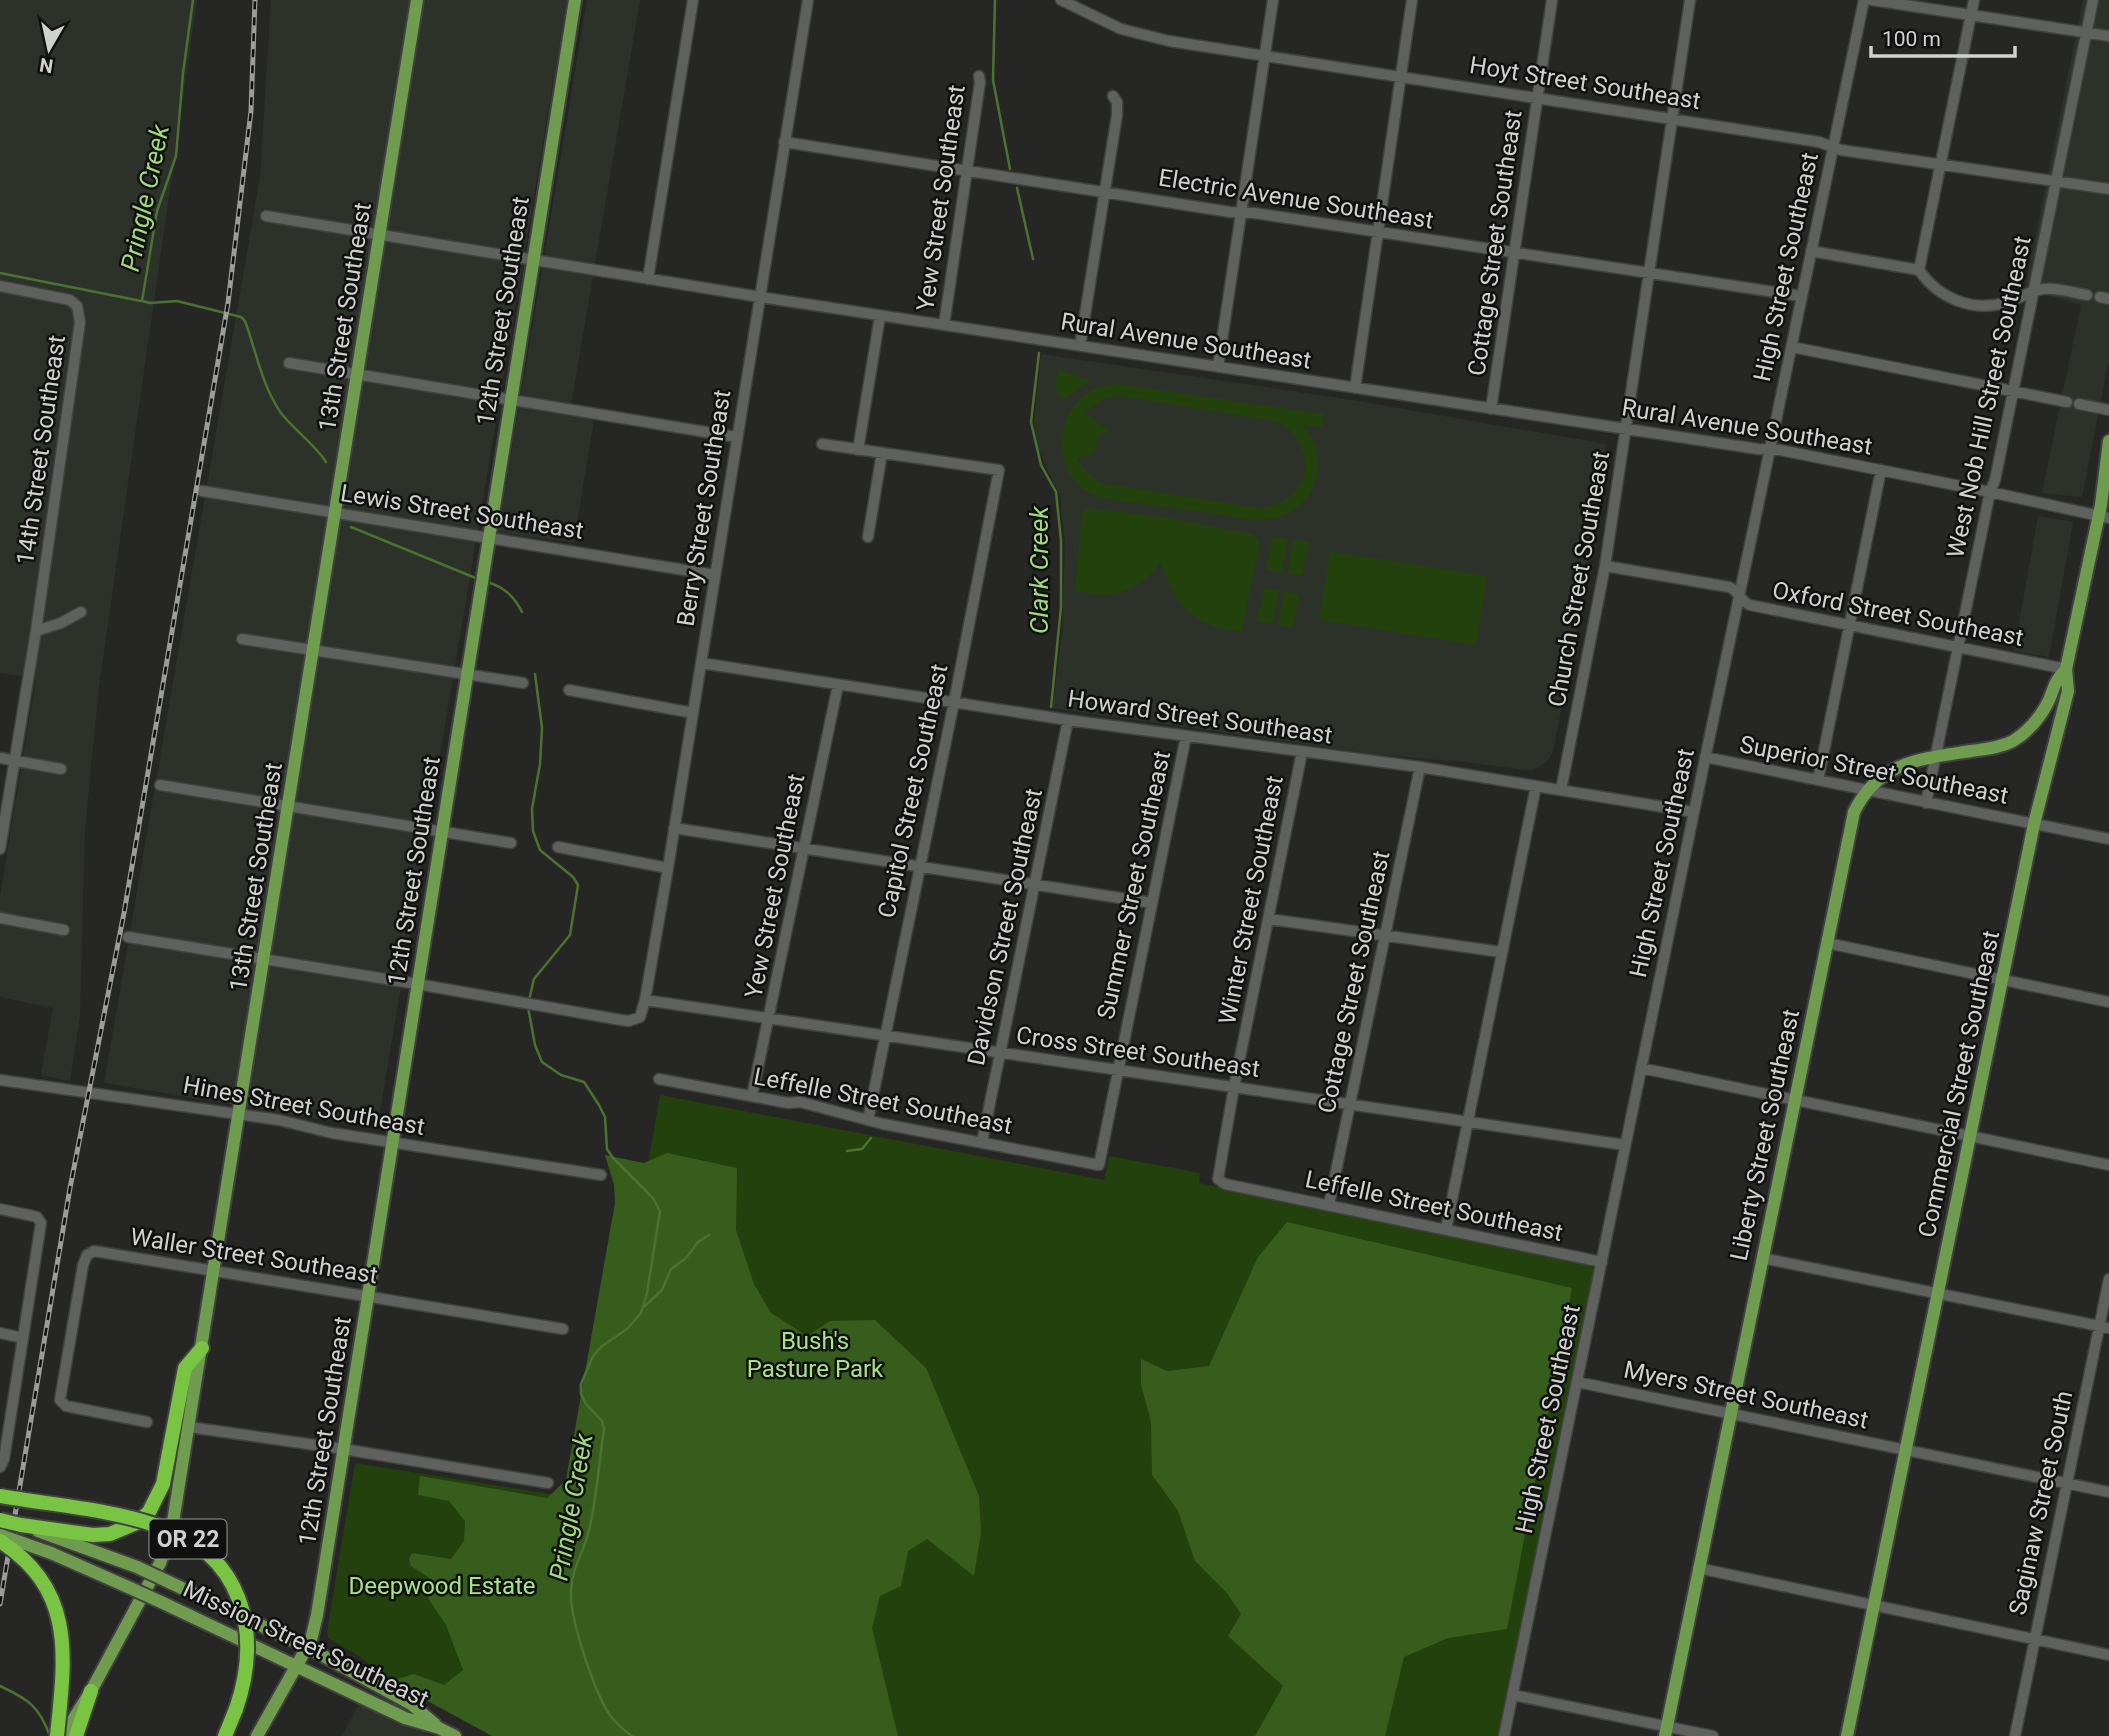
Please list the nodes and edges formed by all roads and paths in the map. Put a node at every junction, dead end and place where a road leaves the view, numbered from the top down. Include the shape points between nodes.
1 (417, 0) edge
2 (575, 0) edge
3 (693, 0) edge
4 (808, 0) edge
5 (1061, 0) edge
6 (1273, 0) edge
7 (1412, 0) edge
8 (1552, 0) edge
9 (1690, 0) edge
10 (1864, 0) edge
11 (1872, 0) edge
12 (1974, 0) edge
13 (2093, 0) edge
14 (1971, 16) junction
15 (2087, 33) junction
16 (2109, 36) edge
17 (1264, 56) junction
18 (979, 76) dead end
19 (1401, 76) junction
20 (1113, 96) dead end
21 (1537, 97) junction
22 (1674, 117) junction
23 (784, 142) junction
24 (1832, 146) junction
25 (1940, 164) junction
26 (969, 170) junction
27 (2056, 181) junction
28 (2109, 189) edge
29 (1104, 191) junction
30 (1241, 212) junction
31 (266, 216) dead end
32 (1377, 233) junction
33 (380, 235) junction
34 (1811, 251) junction
35 (1514, 253) junction
36 (532, 260) junction
37 (1919, 270) junction
38 (1650, 274) junction
39 (648, 279) junction
40 (0, 286) edge
41 (2034, 292) junction
42 (2087, 295) dead end
43 (1801, 296) junction
44 (760, 298) junction
45 (880, 316) junction
46 (944, 325) junction
47 (1080, 346) junction
48 (1792, 347) junction
49 (289, 363) dead end
50 (1218, 367) junction
51 (358, 375) junction
52 (1355, 387) junction
53 (2013, 390) junction
54 (511, 400) junction
55 (2067, 402) dead end
56 (2079, 404) dead end
57 (1491, 409) junction
58 (2109, 410) edge
59 (1626, 429) junction
60 (736, 437) junction
61 (2109, 441) edge
62 (822, 444) dead end
63 (858, 450) junction
64 (1769, 450) junction
65 (882, 453) junction
66 (1881, 470) junction
67 (202, 491) dead end
68 (1990, 492) junction
69 (335, 513) junction
70 (2104, 517) edge
71 (488, 537) junction
72 (868, 537) dead end
73 (1605, 566) junction
74 (715, 575) junction
75 (1739, 596) junction
76 (81, 612) dead end
77 (1849, 627) junction
78 (36, 631) junction
79 (242, 639) dead end
80 (1958, 648) junction
81 (314, 650) junction
82 (701, 663) junction
83 (2066, 669) junction
84 (466, 674) junction
85 (523, 683) dead end
86 (838, 685) junction
87 (569, 690) dead end
88 (954, 702) junction
89 (693, 713) junction
90 (1068, 720) junction
91 (1186, 736) junction
92 (1302, 752) junction
93 (1936, 756) junction
94 (1705, 757) junction
95 (0, 758) edge
96 (16, 761) junction
97 (1420, 767) junction
98 (61, 769) dead end
99 (1818, 780) junction
100 (160, 785) dead end
101 (1536, 786) junction
102 (1561, 790) junction
103 (1868, 791) junction
104 (1926, 803) junction
105 (288, 806) junction
106 (1694, 812) junction
107 (2034, 824) junction
108 (674, 828) junction
109 (442, 830) junction
110 (2109, 839) edge
111 (511, 843) dead end
112 (558, 847) dead end
113 (0, 849) edge
114 (803, 849) junction
115 (919, 866) junction
116 (668, 868) junction
117 (1036, 885) junction
118 (1152, 902) junction
119 (0, 918) edge
120 (1269, 919) junction
121 (64, 930) dead end
122 (1385, 934) junction
123 (128, 937) dead end
124 (1826, 943) junction
125 (1501, 952) junction
126 (264, 959) junction
127 (2002, 979) junction
128 (417, 984) junction
129 (645, 1000) junction
130 (2109, 1002) edge
131 (769, 1019) junction
132 (884, 1036) junction
133 (1000, 1053) junction
134 (1642, 1068) junction
135 (1117, 1070) junction
136 (659, 1079) dead end
137 (0, 1080) edge
138 (1234, 1087) junction
139 (752, 1096) junction
140 (1794, 1100) junction
141 (1350, 1105) junction
142 (239, 1114) junction
143 (869, 1120) junction
144 (1467, 1122) junction
145 (1969, 1136) junction
146 (982, 1142) junction
147 (391, 1143) junction
148 (1625, 1145) junction
149 (1099, 1165) joint
150 (2109, 1165) edge
151 (601, 1175) dead end
152 (1218, 1179) joint
153 (1329, 1205) junction
154 (0, 1209) edge
155 (1446, 1229) junction
156 (1762, 1258) junction
157 (1602, 1262) junction
158 (214, 1270) junction
159 (2109, 1279) edge
160 (1938, 1293) junction
161 (368, 1296) junction
162 (2104, 1327) edge
163 (563, 1329) dead end
164 (0, 1333) edge
165 (23, 1338) junction
166 (202, 1348) junction
167 (1577, 1382) junction
168 (1729, 1413) junction
169 (148, 1422) dead end
170 (189, 1427) junction
171 (343, 1448) junction
172 (1906, 1450) junction
173 (0, 1467) edge
174 (548, 1483) dead end
175 (2066, 1483) junction
176 (2109, 1492) edge
177 (0, 1496) edge
178 (0, 1520) edge
179 (56, 1534) junction
180 (0, 1535) edge
181 (0, 1541) edge
182 (1698, 1568) junction
183 (1874, 1606) junction
184 (2034, 1639) junction
185 (307, 1647) junction
186 (2109, 1654) edge
187 (296, 1666) junction
188 (91, 1691) joint
189 (1513, 1695) junction
190 (1666, 1731) edge
191 (437, 1732) edge
192 (65, 1735) edge
193 (225, 1736) edge
194 (257, 1736) edge
195 (455, 1736) edge
196 (1504, 1736) edge
197 (1713, 1736) edge
198 (1847, 1736) edge
199 (2015, 1736) edge

1 - 33 main road, 13th Street Southeast
2 - 36 main road, 12th Street Southeast
3 - 39 street
4 - 23 street, Berry Street Southeast
5 - 17 street, Hoyt Street Southeast via 1142,35
6 - 17 street
7 - 19 street
8 - 21 street, Cottage Street Southeast
9 - 22 street, Church Street Southeast
10 - 24 street, High Street Southeast
11 - 14 street
12 - 14 street
13 - 15 street, West Nob Hill Street Southeast
14 - 15 street
14 - 25 street
15 - 16 street
15 - 27 street, West Nob Hill Street Southeast
17 - 19 street, Hoyt Street Southeast
17 - 30 street
18 - 26 street, Yew Street Southeast
19 - 21 street, Hoyt Street Southeast
19 - 32 street
20 - 29 street via 1117,115
21 - 22 street, Hoyt Street Southeast
21 - 35 street, Cottage Street Southeast
22 - 24 street, Hoyt Street Southeast
22 - 38 street, Church Street Southeast
23 - 26 street, Electric Avenue Southeast
23 - 44 street, Berry Street Southeast
24 - 25 street, Hoyt Street Southeast
24 - 34 street, High Street Southeast
25 - 27 street, Hoyt Street Southeast
25 - 37 street
26 - 29 street, Electric Avenue Southeast
26 - 46 street, Yew Street Southeast
27 - 28 street, Hoyt Street Southeast
27 - 41 street, West Nob Hill Street Southeast
29 - 30 street, Electric Avenue Southeast
29 - 47 street
30 - 32 street, Electric Avenue Southeast
30 - 50 street
31 - 33 street, Rural Avenue Southeast
32 - 35 street, Electric Avenue Southeast
32 - 52 street
33 - 36 street, Rural Avenue Southeast
33 - 51 main road, 13th Street Southeast
34 - 37 street
34 - 43 street, High Street Southeast
35 - 38 street, Electric Avenue Southeast
35 - 57 street, Cottage Street Southeast
36 - 39 street, Rural Avenue Southeast
36 - 54 main road, 12th Street Southeast
37 - 41 street via 1934,288 1964,303 1996,305
38 - 43 street, Electric Avenue Southeast
38 - 59 street, Church Street Southeast
39 - 44 street, Rural Avenue Southeast
40 - 78 street, 14th Street Southeast via 70,299 77,306 80,322
41 - 42 street via 2045,288
41 - 53 street, West Nob Hill Street Southeast
43 - 48 street, High Street Southeast
44 - 45 street, Rural Avenue Southeast
44 - 60 street, Berry Street Southeast
45 - 46 street, Rural Avenue Southeast
45 - 63 street, Yew Street Southeast
46 - 47 street, Rural Avenue Southeast
47 - 50 street, Rural Avenue Southeast
48 - 53 street
48 - 64 street, High Street Southeast
49 - 51 street
50 - 52 street, Rural Avenue Southeast
51 - 54 street
51 - 69 main road, 13th Street Southeast
52 - 57 street, Rural Avenue Southeast
53 - 55 street
53 - 68 street, West Nob Hill Street Southeast
54 - 60 street
54 - 71 main road, 12th Street Southeast
56 - 58 street
57 - 59 street, Rural Avenue Southeast
59 - 64 street, Rural Avenue Southeast
59 - 73 street, Church Street Southeast
60 - 74 street, Berry Street Southeast
61 - 70 main road, Commercial Street Southeast
62 - 63 street
63 - 65 street
64 - 66 street, Rural Avenue Southeast
64 - 75 street, High Street Southeast
65 - 72 street
65 - 88 street, Capitol Street Southeast via 999,470
66 - 68 street, Rural Avenue Southeast
66 - 77 street
67 - 69 street, Lewis Street Southeast
68 - 70 street, Rural Avenue Southeast
68 - 80 street, West Nob Hill Street Southeast
69 - 71 street, Lewis Street Southeast
69 - 81 main road, 13th Street Southeast
70 - 83 main road, Commercial Street Southeast
71 - 74 street, Lewis Street Southeast
71 - 84 main road, 12th Street Southeast
73 - 75 street, Oxford Street Southeast via 1729,587
73 - 102 street, Church Street Southeast
74 - 82 street, Berry Street Southeast
75 - 77 street, Oxford Street Southeast via 1751,606
75 - 94 street, High Street Southeast
76 - 78 street
77 - 80 street, Oxford Street Southeast
77 - 99 street
78 - 96 street, 14th Street Southeast
79 - 81 street
80 - 83 street, Oxford Street Southeast
80 - 93 street, West Nob Hill Street Southeast
81 - 84 street
81 - 105 main road, 13th Street Southeast
82 - 86 street, Howard Street Southeast
82 - 89 street, Berry Street Southeast
83 - 93 main road, Liberty Street Southeast via 2055,681 2047,705 2013,741
83 - 107 main road, Commercial Street Southeast via 2068,691
84 - 85 street
84 - 109 main road, 12th Street Southeast
86 - 88 street, Howard Street Southeast
86 - 114 street, Yew Street Southeast
87 - 89 street
88 - 90 street, Howard Street Southeast
88 - 115 street, Capitol Street Southeast
89 - 108 street, Berry Street Southeast
90 - 91 street, Howard Street Southeast
90 - 117 street, Davidson Street Southeast
91 - 92 street, Howard Street Southeast
91 - 118 street, Summer Street Southeast
92 - 97 street, Howard Street Southeast
92 - 120 street, Winter Street Southeast
93 - 103 main road, Liberty Street Southeast via 1889,771
93 - 104 street, West Nob Hill Street Southeast
94 - 99 street, Superior Street Southeast
94 - 106 street, High Street Southeast
95 - 96 street
96 - 98 street
96 - 113 street, 14th Street Southeast
97 - 101 street, Howard Street Southeast
97 - 122 street, Cottage Street Southeast
99 - 103 street, Superior Street Southeast
100 - 105 street
101 - 102 street, Howard Street Southeast
101 - 125 street
102 - 106 street, Howard Street Southeast
103 - 104 street, Superior Street Southeast
103 - 124 main road, Liberty Street Southeast via 1854,812
104 - 107 street, Superior Street Southeast
105 - 109 street
105 - 126 main road, 13th Street Southeast
106 - 134 street, High Street Southeast
107 - 110 street, Superior Street Southeast
107 - 127 main road, Commercial Street Southeast
108 - 114 street
108 - 116 street, Berry Street Southeast
109 - 111 street
109 - 128 main road, 12th Street Southeast
112 - 116 street
114 - 115 street
114 - 131 street, Yew Street Southeast
115 - 117 street
115 - 132 street, Capitol Street Southeast
116 - 129 street, Berry Street Southeast
117 - 118 street
117 - 133 street, Davidson Street Southeast
118 - 135 street, Summer Street Southeast
119 - 121 street
120 - 122 street
120 - 138 street, Winter Street Southeast
122 - 125 street
122 - 141 street, Cottage Street Southeast
123 - 126 street
124 - 127 street
124 - 140 main road, Liberty Street Southeast
125 - 144 street
126 - 128 street
126 - 142 main road, 13th Street Southeast
127 - 130 street
127 - 145 main road, Commercial Street Southeast
128 - 129 street, Berry Street Southeast via 621,1020 640,1017
128 - 147 main road, 12th Street Southeast
129 - 131 street, Cross Street Southeast
131 - 132 street, Cross Street Southeast
131 - 139 street, Yew Street Southeast
132 - 133 street, Cross Street Southeast
132 - 143 street, Capitol Street Southeast
133 - 135 street, Cross Street Southeast
133 - 146 street, Davidson Street Southeast
134 - 140 street
134 - 148 street, High Street Southeast
135 - 138 street, Cross Street Southeast
135 - 149 street, Summer Street Southeast
136 - 139 street, Leffelle Street Southeast
137 - 142 street, Hines Street Southeast
138 - 141 street, Cross Street Southeast
138 - 152 street, Winter Street Southeast
139 - 143 street, Leffelle Street Southeast via 800,1102
140 - 145 street
140 - 156 main road, Liberty Street Southeast
141 - 144 street, Cross Street Southeast
141 - 153 street, Cottage Street Southeast
142 - 147 street, Hines Street Southeast
142 - 158 main road, 13th Street Southeast
143 - 146 street, Leffelle Street Southeast
144 - 148 street, Cross Street Southeast
144 - 155 street
145 - 150 street
145 - 160 main road, Commercial Street Southeast
146 - 149 street, Leffelle Street Southeast
147 - 151 street, Hines Street Southeast
147 - 161 main road, 12th Street Southeast
148 - 157 street, High Street Southeast
152 - 153 street, Leffelle Street Southeast
153 - 155 street, Leffelle Street Southeast
154 - 165 street via 33,1216 41,1227
155 - 157 street, Leffelle Street Southeast
156 - 160 street
156 - 168 main road, Liberty Street Southeast
157 - 167 street, High Street Southeast
158 - 161 street, Waller Street Southeast
158 - 166 main road, 13th Street Southeast
158 - 169 street, Waller Street Southeast via 94,1251 85,1258 60,1397 71,1407
159 - 162 street, Saginaw Street South
160 - 162 street
160 - 172 main road, Commercial Street Southeast
161 - 163 street, Waller Street Southeast
161 - 171 main road, 12th Street Southeast
162 - 175 street, Saginaw Street South
164 - 165 street
165 - 173 street
166 - 170 main road, 13th Street Southeast
166 - 179 highway via 185,1368 163,1484 149,1512 136,1524 110,1534
167 - 168 street, Myers Street Southeast
167 - 189 street, High Street Southeast
168 - 172 street, Myers Street Southeast
168 - 182 main road, Liberty Street Southeast
170 - 171 street
170 - 188 main road, 13th Street Southeast via 160,1563
171 - 174 street
171 - 185 main road, 12th Street Southeast via 317,1615
172 - 175 street, Myers Street Southeast
172 - 183 main road, Commercial Street Southeast
175 - 176 street, Myers Street Southeast
175 - 184 street, Saginaw Street South
177 - 193 highway, OR 22, bridge via 153,1524 211,1556 231,1581 247,1627 247,1666
178 - 179 highway, bridge
179 - 185 main road, Mission Street Southeast, bridge
180 - 187 main road, Mission Street Southeast, bridge via 128,1587
181 - 192 highway, bridge via 33,1566 56,1605 62,1632
182 - 183 street
182 - 190 main road, Liberty Street Southeast
183 - 184 street
183 - 198 main road, Commercial Street Southeast
184 - 186 street
184 - 199 street, Saginaw Street South
185 - 187 main road, 12th Street Southeast
185 - 191 main road, Mission Street Southeast via 411,1704
187 - 191 main road, Mission Street Southeast
187 - 194 main road, 12th Street Southeast
188 - 192 highway
189 - 190 street
189 - 196 street, High Street Southeast
190 - 197 street
191 - 195 main road, Mission Street Southeast

